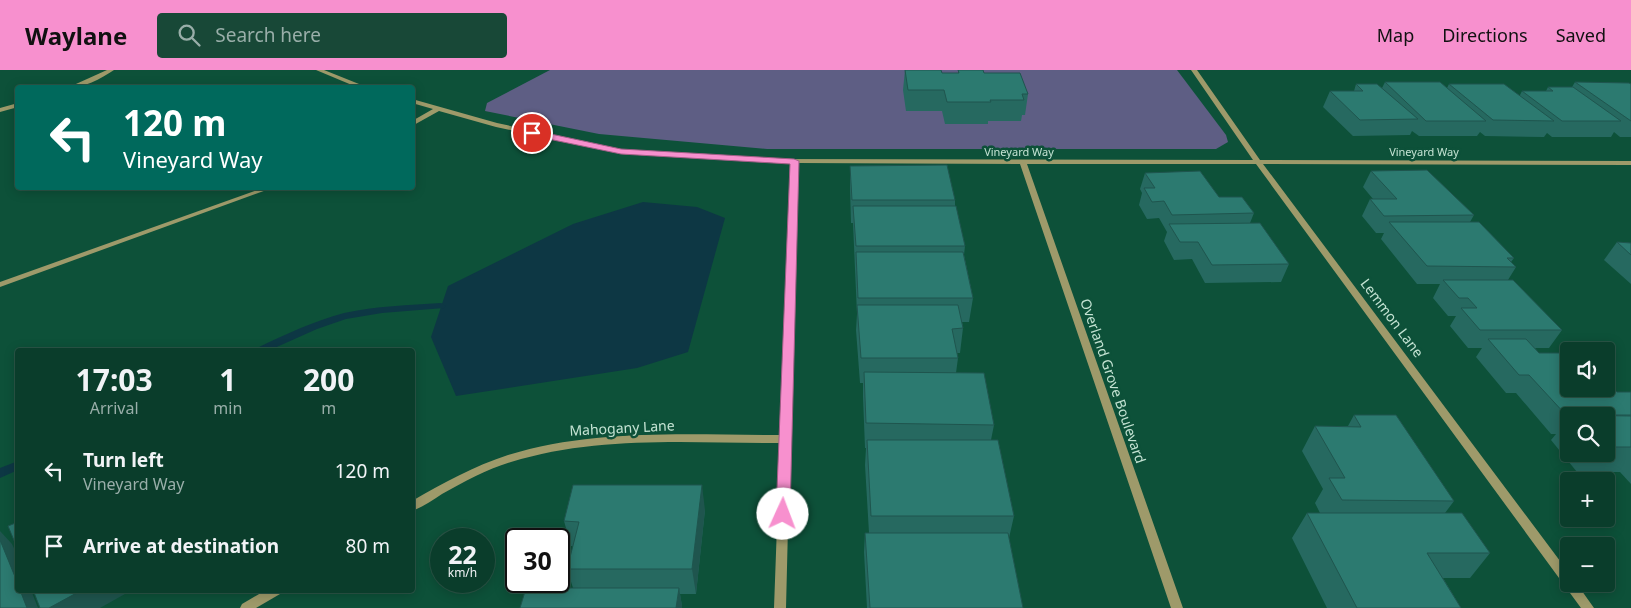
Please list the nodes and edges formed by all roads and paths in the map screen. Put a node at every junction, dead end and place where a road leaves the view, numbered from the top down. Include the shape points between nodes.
1 (110, 70) edge
2 (319, 70) edge
3 (1194, 70) edge
4 (78, 85) edge
5 (358, 85) edge
6 (415, 102) edge
7 (15, 105) edge
8 (438, 109) junction
9 (0, 110) edge
10 (415, 122) edge
11 (794, 161) junction
12 (1023, 162) junction
13 (1258, 162) junction
14 (1620, 163) junction
15 (1631, 163) edge
16 (1631, 171) edge
17 (262, 190) edge
18 (0, 285) edge
19 (785, 439) junction
20 (415, 505) edge
21 (1560, 570) edge
22 (1576, 592) edge
23 (271, 593) edge
24 (246, 608) edge
25 (780, 608) edge
26 (1177, 608) edge
27 (1588, 608) edge

1 - 4 street
2 - 5 street
3 - 13 street, Lemmon Lane
6 - 8 street, Vineyard Way
7 - 9 street
8 - 10 street
8 - 11 street, Vineyard Way via 621,152
11 - 12 street, Vineyard Way
11 - 19 street
12 - 13 street, Vineyard Way
12 - 26 street, Overland Grove Boulevard
13 - 14 street, Vineyard Way
13 - 21 street, Lemmon Lane
14 - 15 street, Vineyard Way
14 - 16 street
17 - 18 street
19 - 20 street, Mahogany Lane via 618,440 560,446 509,459 452,483
19 - 25 street
22 - 27 street, Lemmon Lane
23 - 24 street

